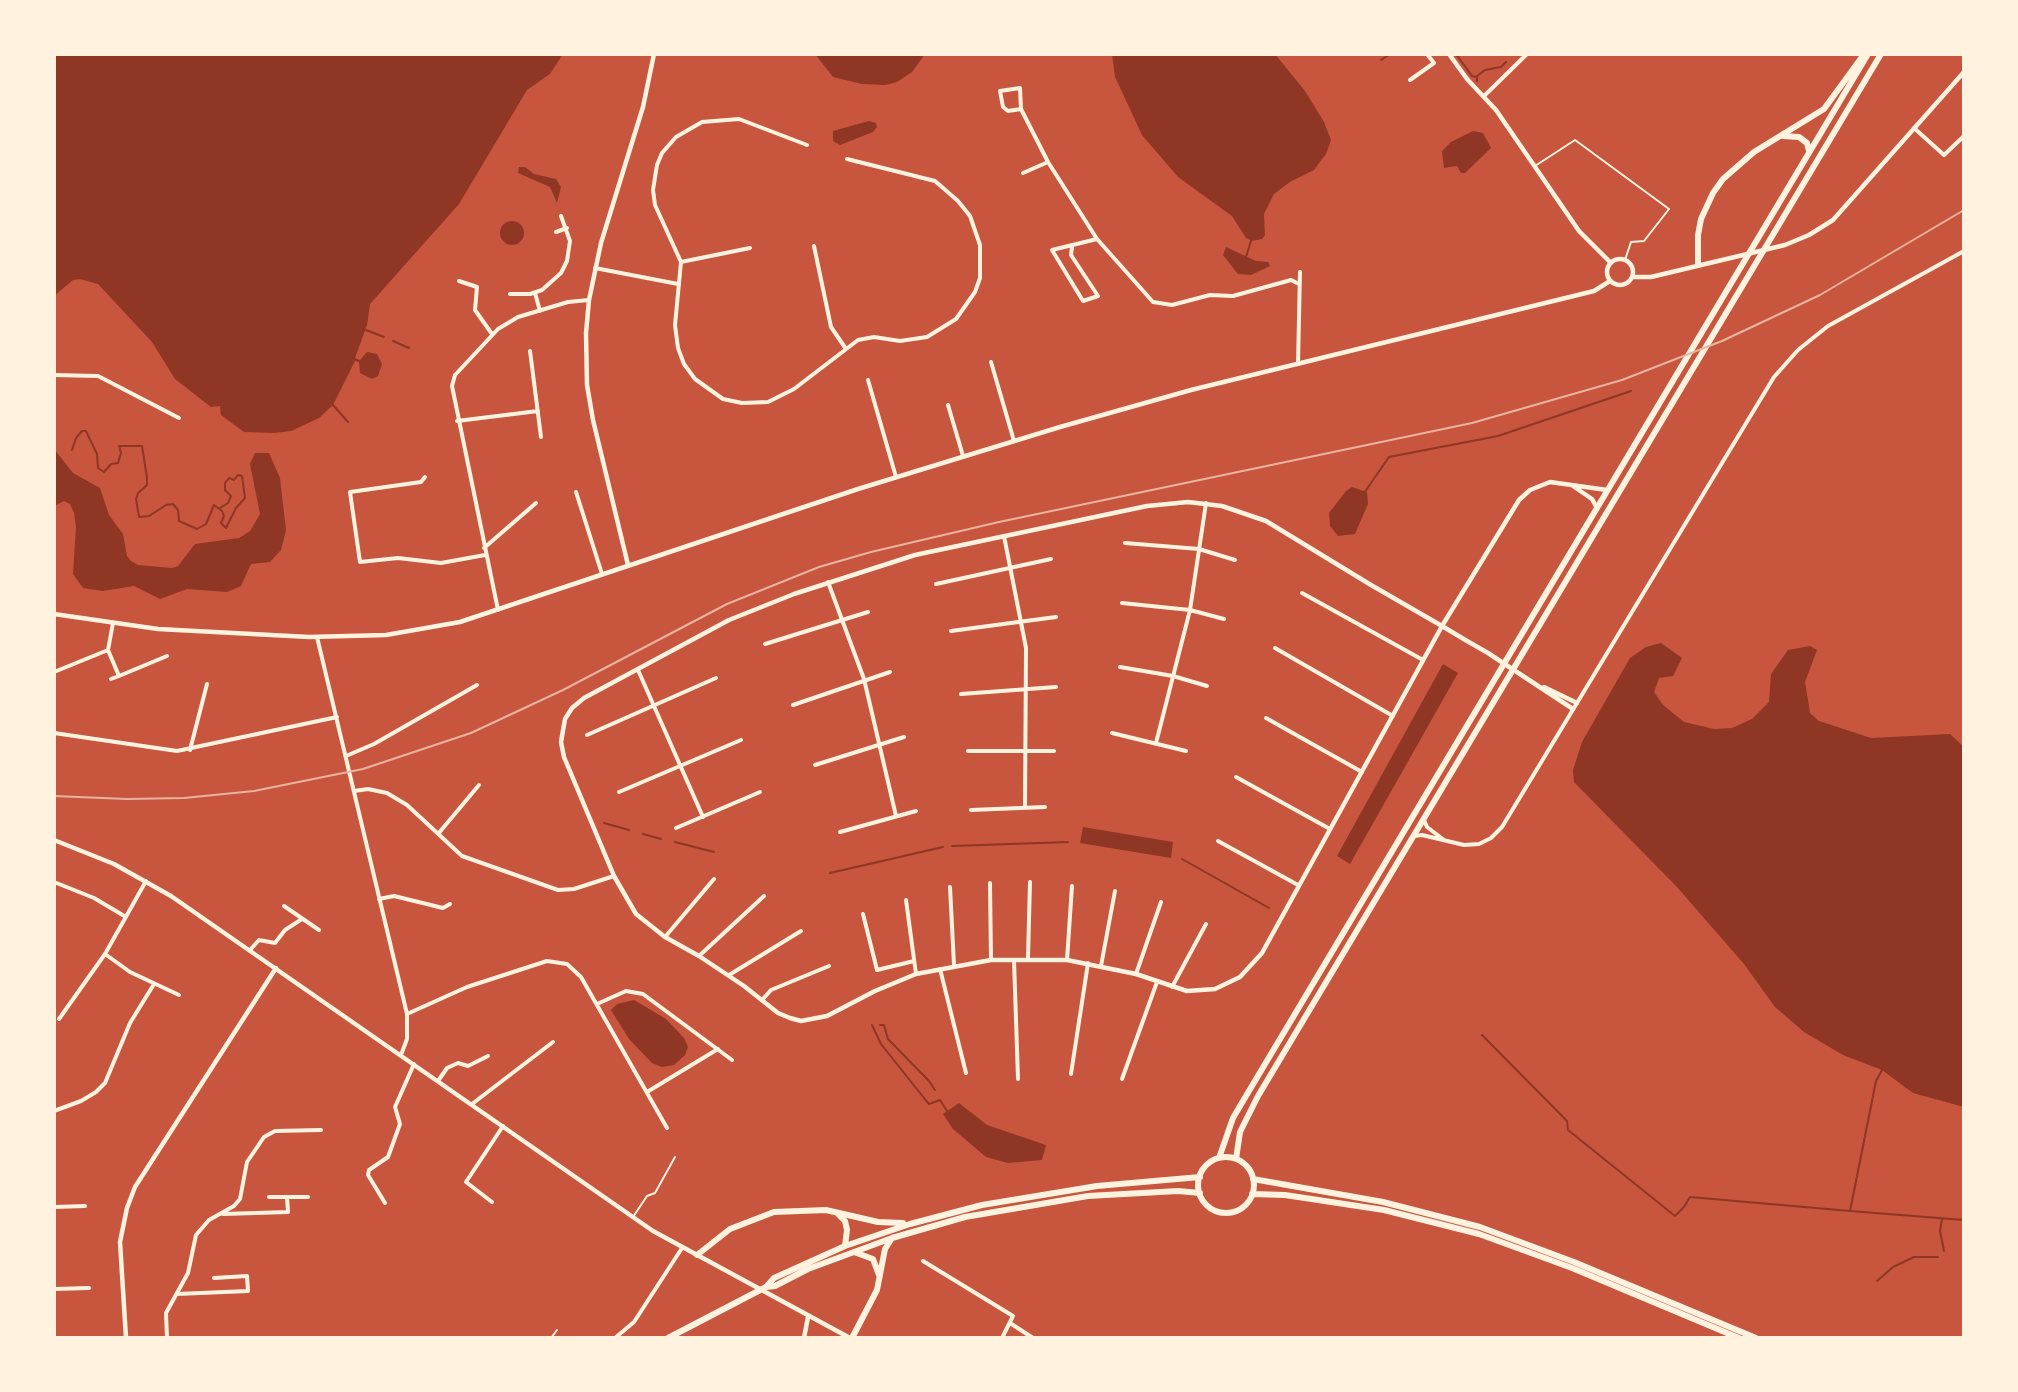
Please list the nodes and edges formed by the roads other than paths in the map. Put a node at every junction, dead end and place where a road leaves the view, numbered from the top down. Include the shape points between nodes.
1 (654, 54) edge
2 (1427, 54) edge
3 (1449, 54) edge
4 (1527, 54) edge
5 (1866, 54) edge
6 (1881, 54) edge
7 (1964, 72) edge
8 (1410, 80) dead end
9 (1484, 96) junction
10 (1021, 109) junction
11 (1914, 129) junction
12 (1964, 136) edge
13 (1781, 137) junction
14 (807, 145) dead end
15 (1809, 152) junction
16 (847, 159) dead end
17 (1048, 162) junction
18 (1535, 166) junction
19 (1023, 173) dead end
20 (561, 216) dead end
21 (567, 228) junction
22 (556, 232) dead end
23 (1097, 239) junction
24 (814, 246) dead end
25 (1072, 247) junction
26 (750, 248) dead end
27 (1964, 251) edge
28 (1625, 260) junction
29 (681, 262) junction
30 (1611, 263) junction
31 (1698, 265) junction
32 (595, 268) junction
33 (1300, 272) dead end
34 (1632, 277) junction
35 (459, 281) dead end
36 (1610, 281) junction
37 (678, 284) junction
38 (1299, 284) junction
39 (535, 293) junction
40 (510, 294) dead end
41 (589, 300) junction
42 (540, 311) junction
43 (492, 334) junction
44 (846, 349) junction
45 (530, 351) dead end
46 (991, 362) dead end
47 (1298, 364) junction
48 (54, 375) edge
49 (868, 380) dead end
50 (948, 405) dead end
51 (538, 411) junction
52 (179, 418) dead end
53 (457, 420) junction
54 (541, 437) dead end
55 (1014, 441) junction
56 (963, 456) junction
57 (425, 477) dead end
58 (896, 477) junction
59 (1568, 483) junction
60 (1607, 490) junction
61 (576, 492) dead end
62 (536, 503) dead end
63 (1206, 503) junction
64 (1596, 508) junction
65 (1004, 536) junction
66 (1125, 543) dead end
67 (484, 549) junction
68 (1199, 549) junction
69 (485, 555) junction
70 (1052, 559) dead end
71 (1235, 560) dead end
72 (628, 565) junction
73 (1010, 567) junction
74 (602, 574) junction
75 (828, 582) junction
76 (936, 584) dead end
77 (1302, 593) dead end
78 (1122, 603) dead end
79 (498, 609) junction
80 (1190, 610) junction
81 (868, 612) dead end
82 (54, 614) edge
83 (1056, 617) dead end
84 (842, 619) junction
85 (1224, 619) dead end
86 (1020, 621) junction
87 (113, 623) junction
88 (1442, 626) junction
89 (951, 631) dead end
90 (317, 637) junction
91 (765, 644) dead end
92 (1275, 648) dead end
93 (108, 650) junction
94 (166, 656) dead end
95 (1423, 660) junction
96 (1120, 667) dead end
97 (638, 670) junction
98 (54, 672) edge
99 (890, 672) dead end
100 (119, 676) junction
101 (1173, 676) junction
102 (716, 678) dead end
103 (111, 679) dead end
104 (864, 680) junction
105 (207, 684) dead end
106 (1537, 684) junction
107 (477, 686) dead end
108 (1207, 686) dead end
109 (1056, 687) dead end
110 (1025, 688) junction
111 (961, 694) dead end
112 (1576, 703) junction
113 (654, 705) junction
114 (793, 705) dead end
115 (1573, 709) junction
116 (1393, 716) junction
117 (337, 717) junction
118 (1266, 718) dead end
119 (54, 733) edge
120 (1112, 733) dead end
121 (587, 735) dead end
122 (904, 737) dead end
123 (741, 740) dead end
124 (1156, 743) junction
125 (880, 746) junction
126 (190, 750) junction
127 (1025, 750) junction
128 (968, 751) dead end
129 (1054, 751) dead end
130 (1186, 751) dead end
131 (346, 756) junction
132 (815, 765) dead end
133 (680, 766) junction
134 (1362, 772) junction
135 (1236, 777) dead end
136 (479, 785) dead end
137 (354, 791) junction
138 (619, 792) dead end
139 (760, 792) dead end
140 (1025, 807) junction
141 (1046, 807) dead end
142 (971, 810) dead end
143 (916, 811) dead end
144 (896, 816) junction
145 (703, 817) junction
146 (1424, 819) junction
147 (676, 828) dead end
148 (1330, 829) junction
149 (840, 832) dead end
150 (438, 834) junction
151 (1414, 836) junction
152 (54, 840) edge
153 (1218, 841) dead end
154 (1444, 841) junction
155 (614, 876) junction
156 (714, 879) dead end
157 (146, 881) junction
158 (54, 882) edge
159 (1030, 882) dead end
160 (990, 883) dead end
161 (1298, 885) junction
162 (1072, 886) dead end
163 (950, 887) dead end
164 (1115, 891) dead end
165 (764, 896) dead end
166 (380, 899) junction
167 (906, 900) dead end
168 (1161, 902) dead end
169 (450, 904) dead end
170 (284, 906) dead end
171 (863, 914) dead end
172 (126, 917) junction
173 (302, 919) junction
174 (1206, 924) dead end
175 (319, 930) dead end
176 (801, 930) dead end
177 (665, 937) junction
178 (250, 950) junction
179 (105, 954) junction
180 (699, 956) junction
181 (1028, 958) junction
182 (1014, 959) junction
183 (991, 960) junction
184 (1067, 960) junction
185 (914, 962) junction
186 (1088, 963) junction
187 (954, 965) junction
188 (829, 966) dead end
189 (1101, 966) junction
190 (276, 968) junction
191 (940, 968) junction
192 (916, 974) junction
193 (1136, 974) junction
194 (729, 975) junction
195 (1157, 982) junction
196 (154, 984) junction
197 (1172, 987) junction
198 (179, 995) dead end
199 (762, 1000) junction
200 (597, 1004) junction
201 (408, 1014) junction
202 (59, 1019) dead end
203 (554, 1042) dead end
204 (718, 1049) junction
205 (401, 1055) junction
206 (488, 1056) dead end
207 (732, 1060) dead end
208 (414, 1064) junction
209 (966, 1073) dead end
210 (1071, 1074) dead end
211 (1018, 1079) dead end
212 (1122, 1080) dead end
213 (438, 1081) junction
214 (647, 1092) junction
215 (472, 1104) junction
216 (54, 1111) edge
217 (503, 1126) junction
218 (668, 1128) dead end
219 (321, 1130) dead end
220 (675, 1157) dead end
221 (1219, 1158) junction
222 (1236, 1160) junction
223 (1200, 1178) junction
224 (1253, 1179) junction
225 (1200, 1193) junction
226 (1252, 1194) junction
227 (269, 1197) dead end
228 (287, 1197) junction
229 (308, 1197) dead end
230 (492, 1202) dead end
231 (385, 1203) dead end
232 (85, 1206) dead end
233 (54, 1207) edge
234 (838, 1213) junction
235 (220, 1214) junction
236 (633, 1217) junction
237 (910, 1224) junction
238 (892, 1238) junction
239 (845, 1246) junction
240 (682, 1248) junction
241 (853, 1252) junction
242 (697, 1256) junction
243 (923, 1261) dead end
244 (214, 1278) dead end
245 (880, 1278) junction
246 (766, 1287) junction
247 (89, 1288) dead end
248 (54, 1289) edge
249 (176, 1294) junction
250 (808, 1317) junction
251 (1010, 1323) junction
252 (557, 1330) dead end
253 (126, 1338) edge
254 (167, 1338) edge
255 (551, 1338) edge
256 (615, 1338) edge
257 (668, 1338) edge
258 (804, 1338) edge
259 (851, 1338) edge
260 (1002, 1338) edge
261 (1033, 1338) edge
262 (1739, 1338) edge
263 (1756, 1338) edge

1 - 32 street via 643,107
2 - 8 street via 1434,63
3 - 9 street
4 - 9 street
5 - 13 main road via 1824,109
5 - 15 main road
6 - 146 main road
7 - 11 street
9 - 18 street
10 - 10 street via 1020,88 1000,91 1003,107 1008,111
10 - 17 street
11 - 12 street via 1944,155
11 - 31 street via 1833,220 1785,245
13 - 15 main road via 1799,137 1807,143
13 - 31 main road via 1737,164 1713,193 1698,235
14 - 29 street via 739,119 702,122 676,137 662,153 653,190 657,210
15 - 60 main road
16 - 44 street via 935,182 970,216 981,261 980,278 971,299 944,328 916,340 866,338
17 - 19 street
17 - 23 street
18 - 28 lane via 1575,140 1669,209 1644,241 1631,242
18 - 30 street via 1580,231
20 - 21 street
21 - 22 street
21 - 39 street via 570,248 565,267 553,283
23 - 25 street
23 - 38 street via 1147,298 1162,305 1210,295 1238,295 1291,280
24 - 44 street via 831,327
25 - 25 street via 1052,250 1083,301 1098,296 1071,255
26 - 29 street
27 - 112 street via 1828,326 1798,350 1774,377
28 - 30 street
28 - 34 street via 1631,265
29 - 37 street
30 - 36 street via 1607,273
31 - 34 street via 1651,277
32 - 37 street
32 - 41 street
33 - 38 street
34 - 36 street via 1624,285
35 - 43 street via 477,287 475,310
36 - 47 street via 1594,291
37 - 44 street via 675,334 684,364 695,379 723,399 754,404 782,398
38 - 47 street
39 - 40 street
39 - 42 street
41 - 42 street
41 - 72 street via 587,386
42 - 43 street via 518,317
43 - 53 street via 455,375 452,386
45 - 51 street
46 - 55 street
47 - 55 street
48 - 52 street via 98,376
49 - 58 street
50 - 56 street
51 - 53 street
51 - 54 street
53 - 67 street
55 - 56 street
56 - 58 street
57 - 69 street via 421,482 350,492 360,562 398,558 441,564
58 - 72 street
59 - 60 street
59 - 64 street via 1592,499
59 - 88 street via 1537,486 1519,500
60 - 64 main road
61 - 74 street
62 - 67 street
63 - 65 street via 1147,506
63 - 68 street
63 - 88 street via 1266,521
64 - 221 main road via 1233,1118
65 - 73 street
65 - 75 street via 915,555
66 - 68 street
67 - 69 street
68 - 71 street
68 - 80 street
69 - 79 street
70 - 73 street
72 - 74 street
73 - 76 street
73 - 86 street
74 - 79 street
75 - 84 street
75 - 97 street via 729,620
77 - 95 street
78 - 80 street
79 - 90 street via 418,631
80 - 85 street
80 - 101 street
81 - 84 street
82 - 87 street
83 - 86 street
84 - 91 street
84 - 104 street
86 - 89 street
86 - 110 street via 1026,648
87 - 90 street via 204,633
87 - 93 street
88 - 95 street
88 - 106 street
90 - 117 street
92 - 116 street
93 - 98 street
93 - 100 street
94 - 100 street
95 - 116 street
96 - 101 street
97 - 113 street
97 - 155 street via 578,703 562,730 564,757
99 - 104 street
100 - 103 street
101 - 108 street
101 - 124 street
102 - 113 street
104 - 114 street
104 - 125 street
105 - 126 street
106 - 112 street
106 - 115 street
107 - 131 street
109 - 110 street
110 - 111 street
110 - 127 street
112 - 115 street
113 - 121 street
113 - 133 street
115 - 154 street via 1502,827 1479,844
116 - 134 street
117 - 126 street
117 - 131 street
118 - 134 street
119 - 126 street
120 - 124 street
122 - 125 street
123 - 133 street
124 - 130 street
125 - 132 street
125 - 144 street
127 - 128 street
127 - 129 street
127 - 140 street
131 - 137 street
133 - 138 street
133 - 145 street
134 - 148 street
135 - 148 street
136 - 150 street
137 - 150 street via 387,793
137 - 166 street
139 - 145 street
140 - 141 street
140 - 142 street
143 - 144 street
144 - 149 street
145 - 147 street
146 - 151 main road
146 - 154 street via 1427,827
148 - 161 street
150 - 155 street via 467,859 558,890 574,890
151 - 154 street
151 - 222 main road via 1246,1118 1237,1142
152 - 157 street
153 - 161 street
155 - 177 street via 636,914
156 - 177 street
157 - 172 street
157 - 178 street
158 - 172 street via 94,898
159 - 181 street
160 - 183 street
161 - 197 street via 1262,953 1240,977 1215,989 1187,991
162 - 184 street
163 - 187 street
164 - 189 street
165 - 180 street
166 - 169 street via 394,896 443,908
166 - 201 street
167 - 185 street
168 - 193 street
170 - 173 street
171 - 185 street via 877,970
172 - 179 street
173 - 175 street
173 - 178 street via 274,943 259,940
174 - 197 street
176 - 194 street
177 - 180 street
178 - 190 street
179 - 196 street
179 - 202 street
180 - 194 street
181 - 182 street
181 - 184 street
182 - 183 street
182 - 211 street
183 - 187 street
184 - 186 street
185 - 192 street
186 - 189 street
186 - 210 street
187 - 191 street
188 - 199 street via 771,990
189 - 193 street
190 - 205 street
190 - 253 street via 135,1186 120,1242
191 - 192 street
191 - 209 street
192 - 199 street via 813,1020 790,1018
193 - 195 street
194 - 199 street
195 - 197 street
195 - 212 street
196 - 198 street
196 - 216 street via 130,1023 105,1083 89,1097
200 - 201 street via 574,969 547,961 467,987
200 - 204 street via 626,991 643,994
200 - 214 street
201 - 205 street via 407,1039
203 - 215 street
204 - 207 street
204 - 214 street
205 - 208 street
206 - 213 street via 468,1066 458,1063 447,1068
208 - 213 street
208 - 231 street via 395,1107 400,1124 388,1157 368,1174
213 - 215 street
214 - 218 street
215 - 217 street
217 - 230 street via 466,1182
217 - 236 street
219 - 235 street via 275,1131 264,1137 247,1162 240,1199
220 - 236 lane via 655,1192 647,1196
221 - 222 main road
221 - 223 main road via 1207,1165
222 - 224 main road via 1247,1167
223 - 225 main road
223 - 237 main road via 1051,1192
224 - 226 main road
224 - 263 main road via 1383,1202 1480,1227
225 - 226 main road via 1210,1208 1222,1213 1240,1209
225 - 238 main road via 1140,1192 1045,1201 964,1217
226 - 262 main road via 1339,1202 1456,1227 1572,1268
227 - 228 street
228 - 229 street
228 - 235 street via 288,1212
232 - 233 street
234 - 237 main road
234 - 239 main road via 847,1230
234 - 242 main road via 795,1209 774,1212 730,1229
235 - 249 street via 196,1235 188,1273
236 - 240 street
237 - 239 main road
238 - 241 main road
238 - 245 main road via 885,1249
239 - 246 main road via 774,1278
240 - 242 street
240 - 256 street via 634,1322
241 - 245 main road via 873,1259
241 - 246 main road
242 - 250 street
243 - 251 street via 1013,1316
244 - 249 street via 247,1276 248,1291
245 - 259 main road via 870,1306
246 - 257 main road
247 - 248 street
249 - 254 street via 166,1313
250 - 258 street
250 - 259 street
251 - 260 street
251 - 261 street
252 - 255 lane

